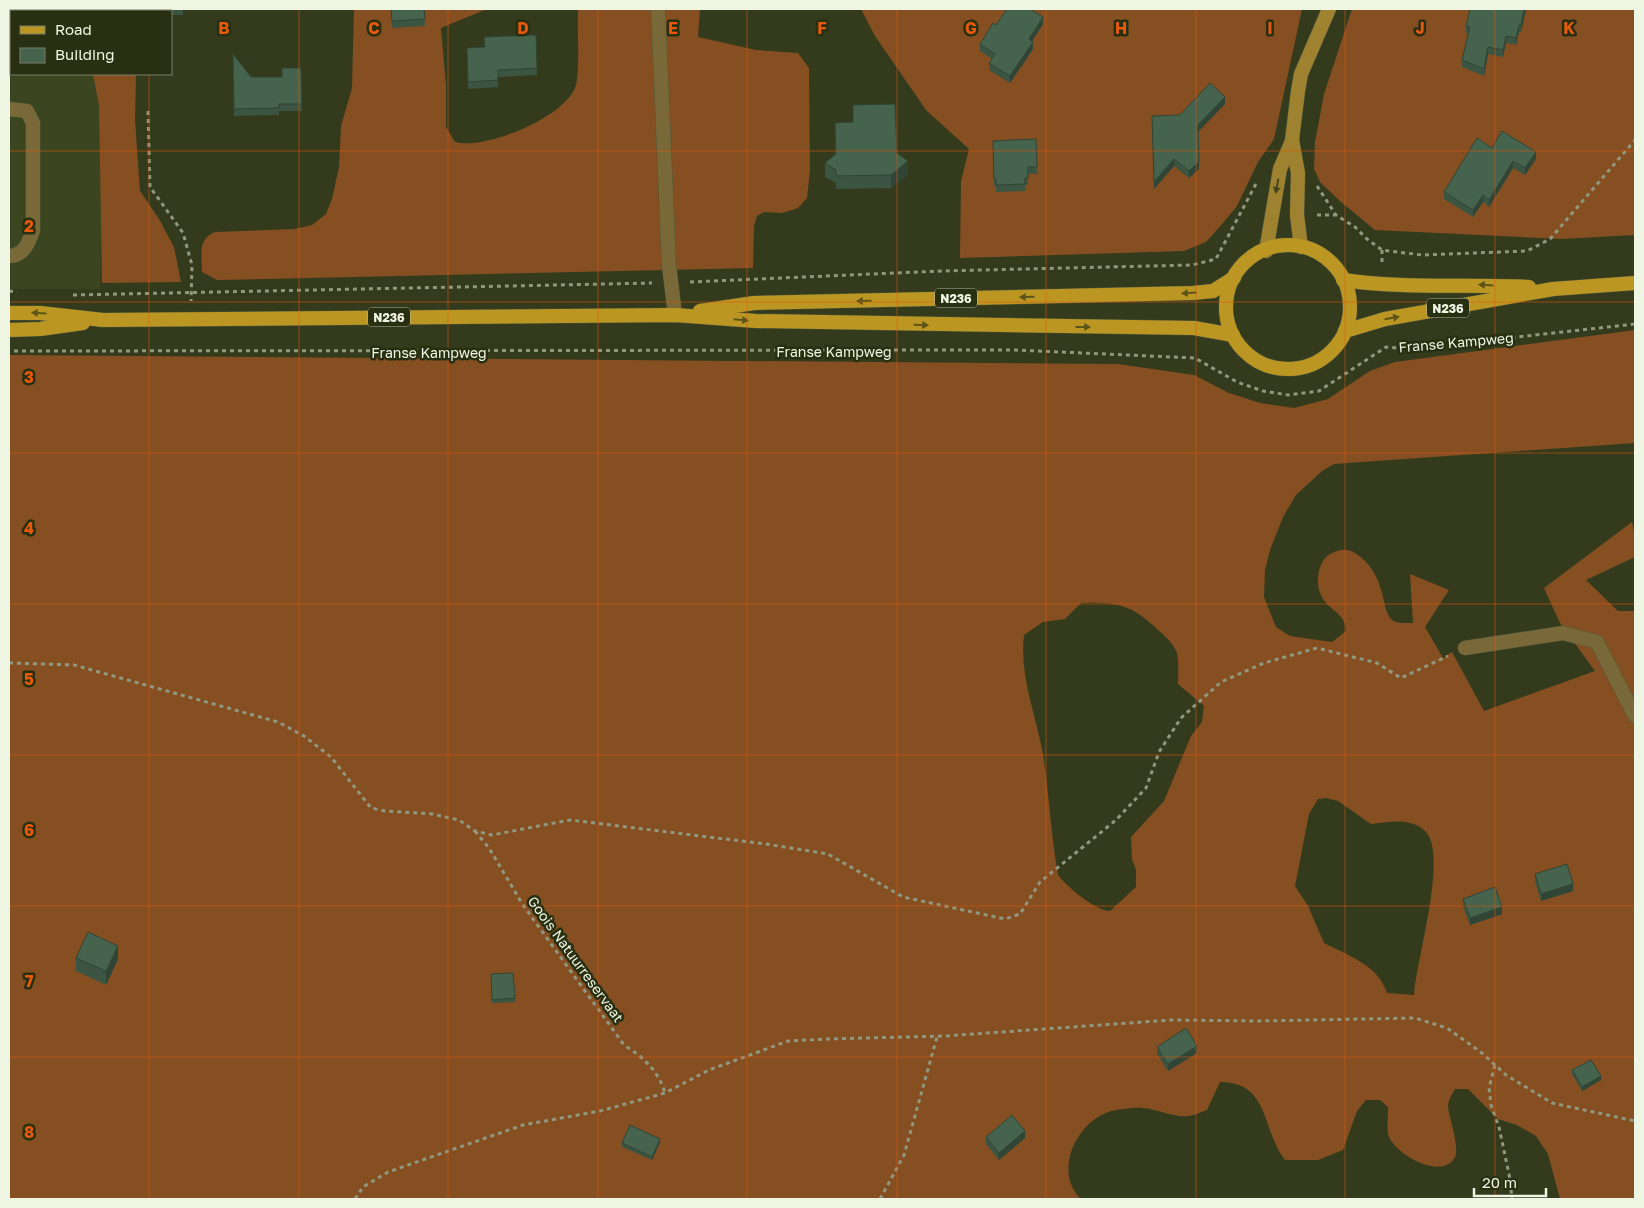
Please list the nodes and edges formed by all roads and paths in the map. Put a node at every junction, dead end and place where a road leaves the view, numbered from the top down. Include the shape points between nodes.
1 (658, 9) edge
2 (1329, 9) edge
3 (9, 109) edge
4 (148, 111) dead end
5 (1292, 140) junction
6 (1635, 140) edge
7 (1242, 212) dead end
8 (1336, 215) dead end
9 (1301, 247) junction
10 (1266, 250) junction
11 (9, 256) edge
12 (1234, 278) junction
13 (1344, 280) junction
14 (672, 283) junction
15 (1635, 283) edge
16 (1552, 289) junction
17 (9, 291) edge
18 (18, 292) dead end
19 (191, 294) junction
20 (65, 296) dead end
21 (9, 313) edge
22 (675, 315) junction
23 (103, 320) junction
24 (191, 320) junction
25 (1635, 324) edge
26 (9, 330) edge
27 (1345, 331) junction
28 (1233, 335) junction
29 (9, 351) edge
30 (1465, 648) joint
31 (9, 663) edge
32 (1635, 716) edge
33 (475, 831) junction
34 (937, 1037) junction
35 (1495, 1065) junction
36 (665, 1093) junction
37 (1635, 1121) edge
38 (355, 1199) edge
39 (880, 1199) edge
40 (1512, 1199) edge

1 - 14 lane
2 - 5 main road via 1301,74
3 - 11 lane via 27,111 33,123 33,230 28,245 15,256
4 - 19 path via 150,187 183,233 192,265
5 - 9 main road via 1298,173 1297,215
5 -> 10 main road via 1280,169
6 - 8 path via 1550,239 1527,251 1422,255 1382,250
7 - 14 path via 1216,259 1192,265 941,271
9 - 10 main road, N236 via 1278,246
9 - 13 main road, N236 via 1319,253 1335,266
10 - 12 main road, N236 via 1239,269
12 -> 22 main road, Franse Kampweg / N236 via 1213,291 1193,293 754,303
12 - 28 main road, N236 via 1228,290 1226,313
16 -> 13 main road, N236 via 1383,285
13 - 27 main road, N236 via 1350,304
14 - 19 path
14 - 22 lane
15 - 16 main road, N236
27 -> 16 main road, N236 via 1384,319
17 - 18 path
19 - 20 path
19 - 24 path
23 -> 21 main road, Franse Kampweg / N236
22 - 24 main road, Franse Kampweg / N236
22 -> 28 main road, Franse Kampweg / N236 via 756,321 1194,328
23 - 24 main road, Franse Kampweg / N236
23 - 26 main road, Franse Kampweg / N236
25 - 29 path, Franse Kampweg via 1408,349 1386,348 1319,391 1288,395 1262,391 1237,382 1195,358 1015,350
27 - 28 main road, N236 via 1328,355 1311,365 1292,369 1273,367 1255,360 1241,348
30 - 32 lane via 1563,633 1597,642
30 - 33 path via 1401,678 1377,663 1317,648 1264,663 1221,682 1181,718 1159,752 1146,788 1116,820 1040,882 1020,914 1006,919 903,897 828,854 570,820 492,835
31 - 33 path via 74,665 278,722 304,736 331,757 372,808 459,820
33 - 36 path, Goois Natuurreservaat via 523,905 624,1045 641,1056 661,1078
34 - 35 path via 1171,1020 1415,1018 1447,1028
34 - 36 path via 788,1042 709,1070
34 - 39 path via 904,1155
35 - 37 path via 1552,1103
35 - 40 path via 1488,1088 1499,1127
36 - 38 path via 600,1111 523,1125 388,1172 363,1187

